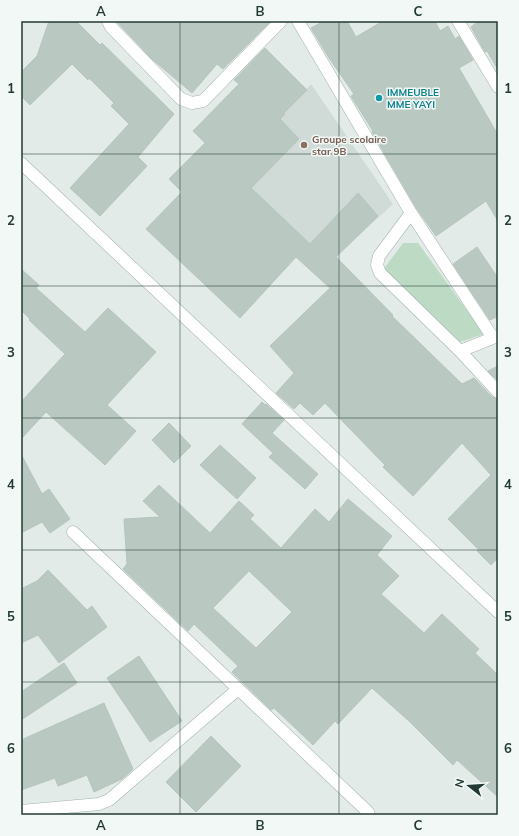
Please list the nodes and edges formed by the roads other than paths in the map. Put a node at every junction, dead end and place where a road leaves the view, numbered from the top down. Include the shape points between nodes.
1 (108, 21) edge
2 (281, 21) edge
3 (298, 21) edge
4 (458, 21) edge
5 (498, 87) edge
6 (21, 163) edge
7 (411, 213) junction
8 (495, 337) edge
9 (460, 351) junction
10 (498, 392) edge
11 (73, 532) dead end
12 (498, 612) edge
13 (238, 689) junction
14 (21, 811) edge
15 (369, 815) edge

1 - 2 street via 181,99 192,103 203,101
3 - 7 street
4 - 5 street
6 - 12 street
7 - 8 street
7 - 9 street via 379,256 377,265 380,273
8 - 9 street
9 - 10 street
11 - 13 street
13 - 14 street via 109,800 100,804
13 - 15 street

